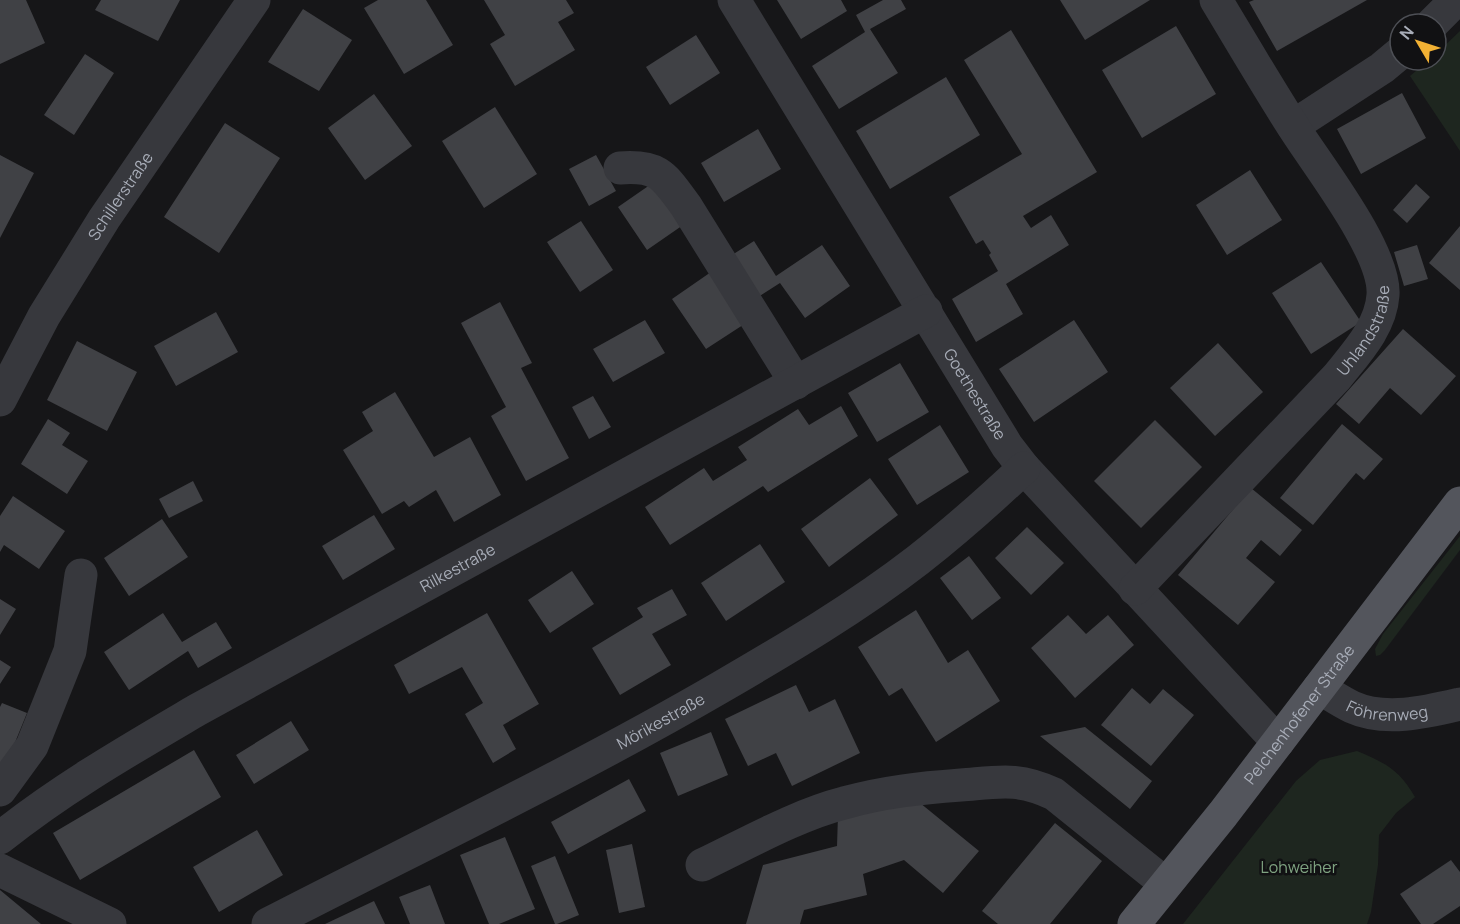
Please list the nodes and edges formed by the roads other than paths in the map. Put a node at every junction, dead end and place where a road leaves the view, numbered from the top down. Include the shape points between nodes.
1 (254, 0) edge
2 (734, 0) edge
3 (1216, 0) edge
4 (1456, 0) edge
5 (1444, 12) edge
6 (1388, 63) edge
7 (1293, 126) junction
8 (620, 168) dead end
9 (926, 311) junction
10 (796, 383) junction
11 (0, 400) edge
12 (1024, 468) junction
13 (1460, 503) edge
14 (81, 575) dead end
15 (1135, 589) junction
16 (1319, 688) junction
17 (1460, 704) edge
18 (1278, 742) junction
19 (0, 790) edge
20 (0, 838) edge
21 (702, 865) dead end
22 (0, 870) edge
23 (1166, 884) junction
24 (110, 924) edge
25 (268, 924) edge
26 (1134, 924) edge

1 - 11 street, Schillerstraße via 104,219 44,316
2 - 9 street, Goethestraße
3 - 7 street, Uhlandstraße
4 - 5 street
6 - 7 street
7 - 15 street, Uhlandstraße via 1374,254 1383,295 1376,324 1337,377
8 - 10 street via 642,166 669,184
9 - 10 street, Rilkestraße
9 - 12 street, Goethestraße
10 - 20 street, Rilkestraße via 197,710 103,765
12 - 15 street, Goethestraße
12 - 25 street, Mörikestraße via 917,561 784,650 669,717
13 - 16 main road, Pelchenhofener Straße
14 - 19 street via 70,651 32,746
15 - 18 street, Goethestraße
16 - 17 street, Föhrenweg via 1353,707 1374,713 1406,714
16 - 18 main road, Pelchenhofener Straße
18 - 23 main road, Pelchenhofener Straße
21 - 23 street via 842,803 899,790 1017,781 1054,794
22 - 24 street
23 - 26 main road, Pelchenhofener Straße

